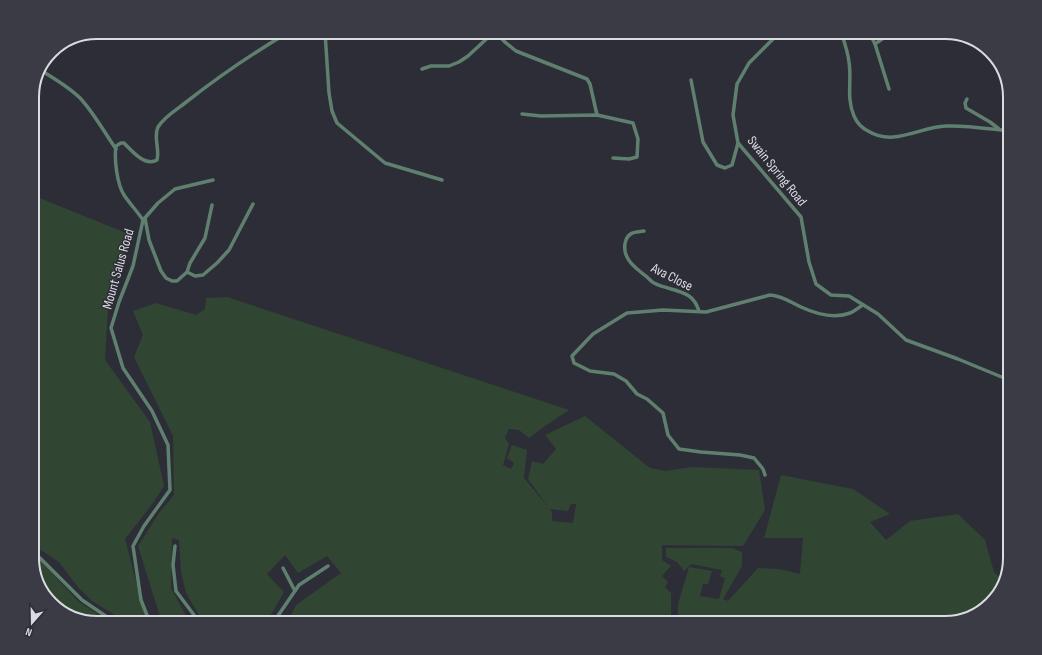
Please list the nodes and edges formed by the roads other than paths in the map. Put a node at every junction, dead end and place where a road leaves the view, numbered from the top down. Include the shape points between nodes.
1 (277, 39) edge
2 (325, 39) edge
3 (486, 39) edge
4 (502, 39) edge
5 (773, 39) edge
6 (843, 39) edge
7 (872, 39) edge
8 (882, 39) edge
9 (875, 44) junction
10 (422, 69) dead end
11 (44, 72) edge
12 (691, 80) dead end
13 (889, 89) dead end
14 (967, 99) dead end
15 (522, 114) dead end
16 (597, 115) junction
17 (999, 130) junction
18 (1003, 130) edge
19 (738, 143) junction
20 (116, 149) junction
21 (613, 158) dead end
22 (213, 180) dead end
23 (442, 180) dead end
24 (253, 204) dead end
25 (212, 205) dead end
26 (144, 219) junction
27 (644, 231) dead end
28 (187, 272) junction
29 (863, 305) junction
30 (699, 311) junction
31 (1003, 378) edge
32 (765, 475) dead end
33 (175, 546) dead end
34 (39, 557) edge
35 (328, 566) dead end
36 (283, 568) dead end
37 (295, 591) junction
38 (106, 616) edge
39 (147, 616) edge
40 (195, 616) edge
41 (278, 616) edge

1 - 20 street via 212,82 164,120 156,133 157,160 149,162 142,159 124,143 118,144
2 - 23 street via 329,93 337,123 385,163
3 - 10 street via 459,62 449,66
4 - 16 street via 516,51 587,79
5 - 19 street, Swain Spring Road via 749,63 737,84 733,115
6 - 17 street via 849,61 849,101 854,118 861,127 874,135 905,137 945,126
7 - 9 street
8 - 9 street
9 - 13 street
11 - 20 street via 61,82 79,98
12 - 19 street via 703,142 717,166 725,168 732,165
14 - 17 street via 966,108
15 - 16 street
16 - 21 street via 633,123 638,139 637,156 628,159
17 - 18 street
19 - 29 street, Swain Spring Road via 801,217 809,262 816,284 831,295 849,296
20 - 26 street, Mount Salus Road via 119,184 124,195
22 - 26 street via 175,189
24 - 28 street via 229,250 217,263 203,276
25 - 28 street via 205,238
26 - 28 street via 161,272 172,281 177,281
26 - 39 street, Mount Salus Road via 133,266 112,328 122,368 152,411 168,445 170,490 133,546 141,600
27 - 30 street, Ava Close via 632,232 628,236 625,251 627,259 654,283 688,296 697,304
29 - 30 street via 850,313 833,317 770,295 706,312
29 - 31 street, Swain Spring Road via 878,314 906,340
30 - 32 street via 627,312 594,334 572,356 574,363 590,371 614,374 626,381 637,394 663,413 668,435 679,449 754,458
33 - 40 street via 173,565 176,591
34 - 38 street via 82,600
35 - 37 street via 299,585
36 - 37 street
37 - 41 street

